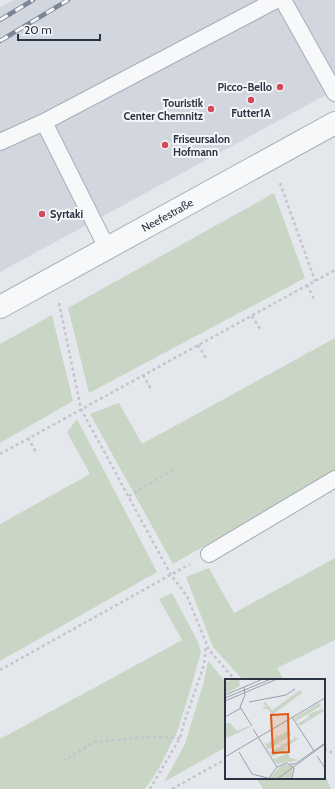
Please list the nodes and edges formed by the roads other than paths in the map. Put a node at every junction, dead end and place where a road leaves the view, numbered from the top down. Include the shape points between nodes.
1 (276, 0) edge
2 (283, 0) edge
3 (335, 93) edge
4 (44, 122) junction
5 (335, 123) edge
6 (0, 142) edge
7 (107, 248) junction
8 (0, 307) edge
9 (335, 479) edge
10 (209, 554) road end

1 - 4 lane
2 - 3 lane
4 - 6 lane
4 - 7 lane
5 - 7 street, Neefestraße
7 - 8 street, Neefestraße
9 - 10 lane

